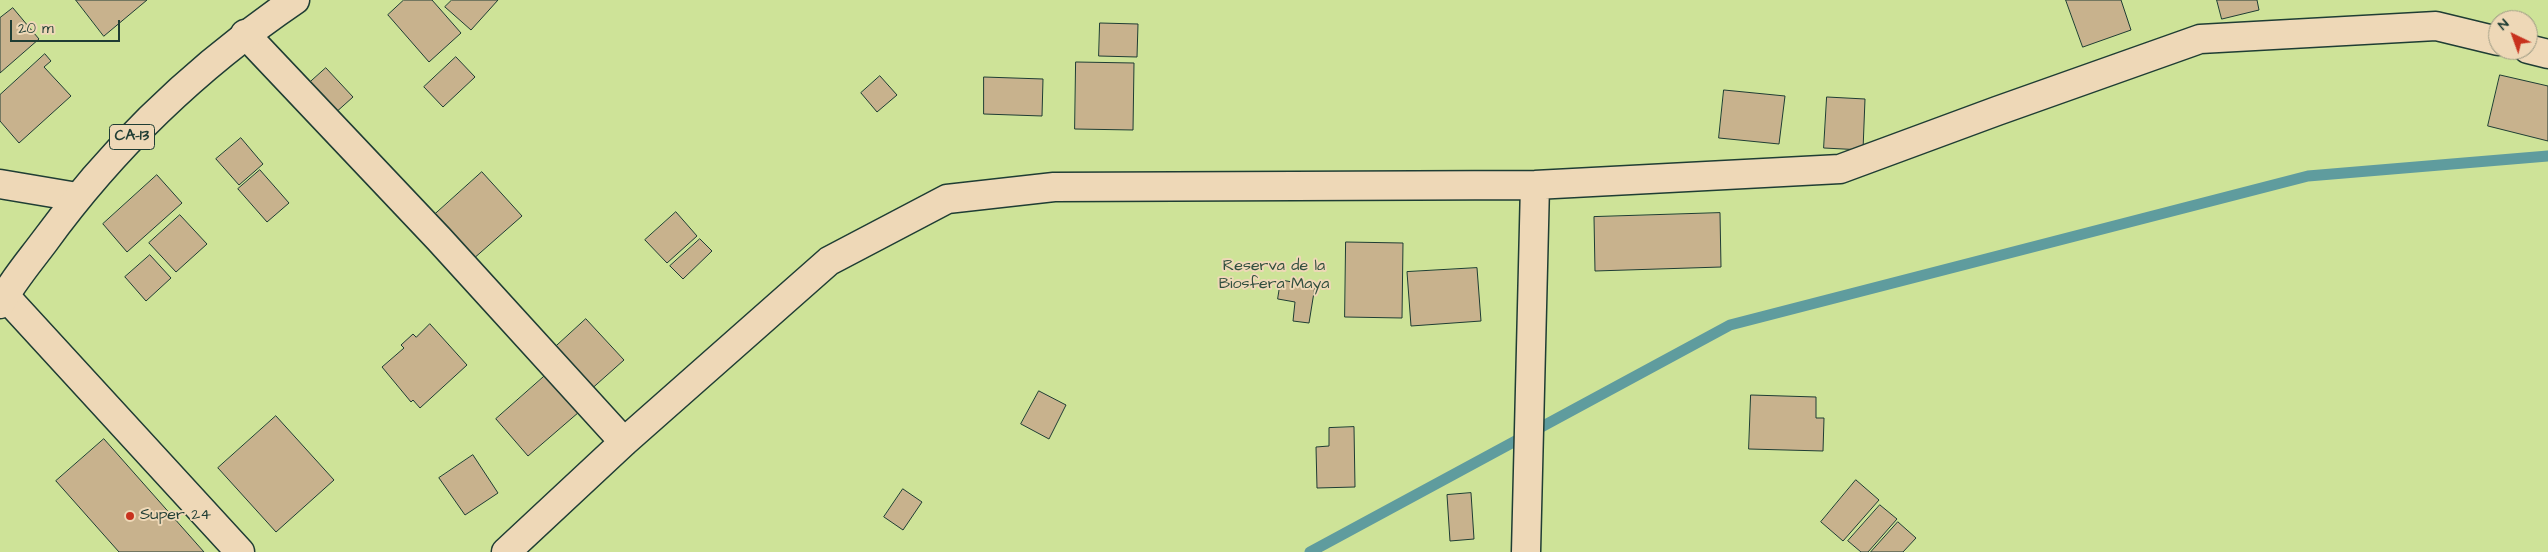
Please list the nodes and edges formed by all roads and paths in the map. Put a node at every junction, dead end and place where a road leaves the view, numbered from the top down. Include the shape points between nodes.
1 (295, 0) edge
2 (245, 34) junction
3 (2488, 39) edge
4 (0, 184) edge
5 (1535, 185) junction
6 (77, 197) junction
7 (2, 300) edge
8 (624, 442) junction
9 (240, 552) edge
10 (506, 552) edge
11 (1526, 552) edge

1 - 2 main road, CA-13
2 - 6 main road, CA-13 via 195,75
2 - 8 main road via 440,238
3 - 5 main road via 2436,26 2200,39 1840,170
4 - 6 main road
5 - 8 main road via 1054,187 946,199 829,262
5 - 11 main road
6 - 7 main road, CA-13
7 - 9 main road
8 - 10 main road

